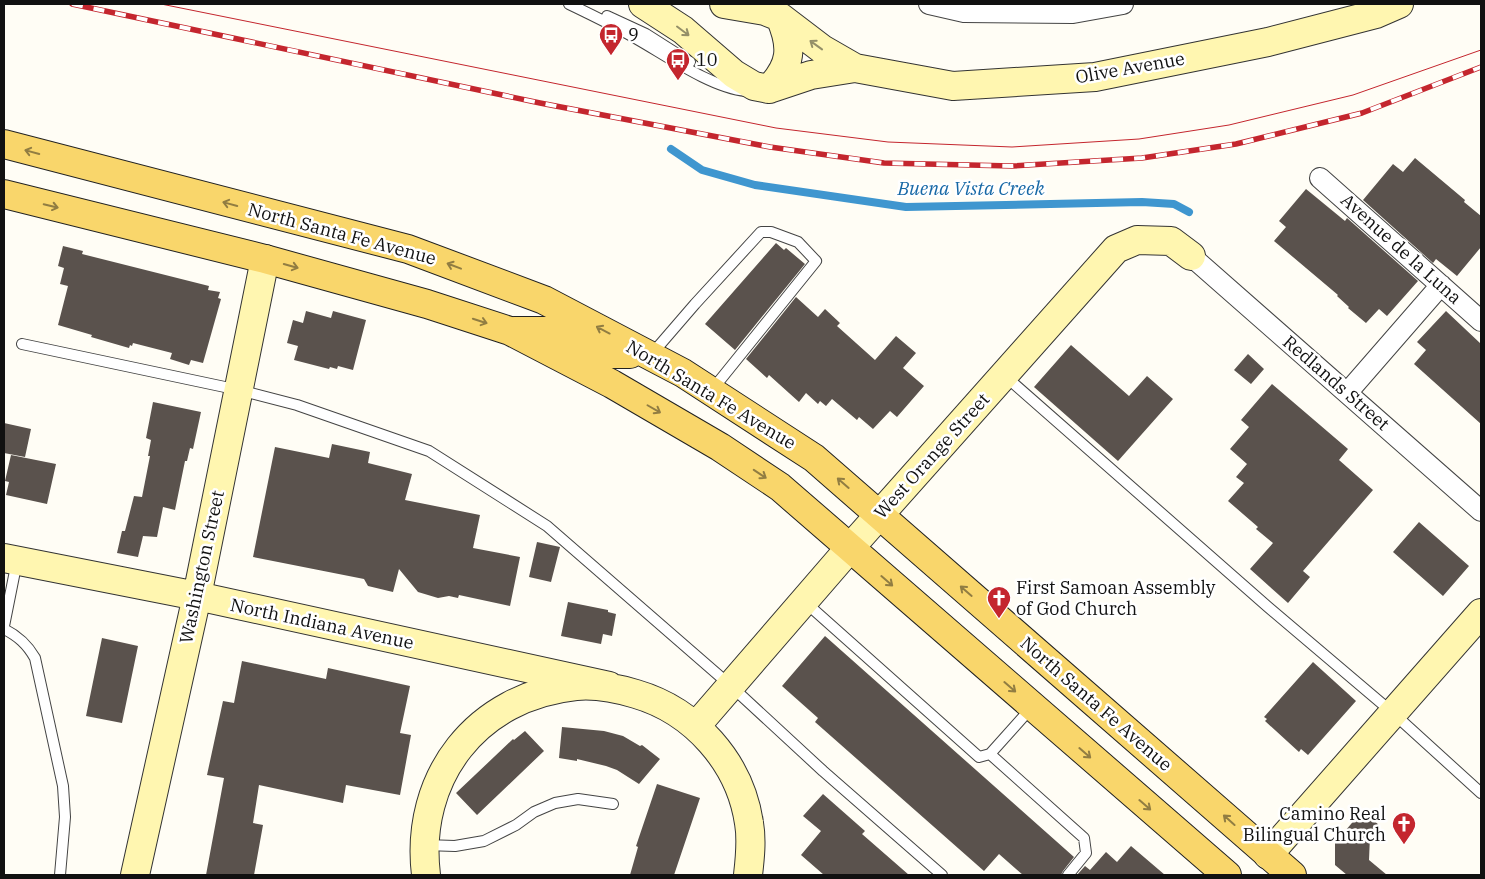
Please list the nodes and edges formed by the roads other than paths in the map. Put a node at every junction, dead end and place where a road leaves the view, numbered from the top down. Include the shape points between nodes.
1 (569, 4) edge
2 (573, 4) edge
3 (643, 4) edge
4 (724, 4) edge
5 (929, 4) edge
6 (1123, 4) edge
7 (1399, 4) edge
8 (780, 18) junction
9 (856, 68) junction
10 (769, 88) junction
11 (733, 90) junction
12 (4, 144) edge
13 (1320, 178) dead end
14 (4, 194) edge
15 (1191, 256) joint
16 (265, 259) junction
17 (1441, 285) junction
18 (1481, 321) edge
19 (510, 331) junction
20 (22, 344) dead end
21 (650, 355) junction
22 (1004, 375) junction
23 (239, 390) junction
24 (711, 391) junction
25 (1347, 393) junction
26 (1481, 511) edge
27 (880, 515) junction
28 (850, 549) junction
29 (10, 559) edge
30 (197, 596) junction
31 (805, 601) junction
32 (1481, 613) edge
33 (4, 628) edge
34 (610, 686) junction
35 (731, 686) junction
36 (1032, 707) junction
37 (1393, 713) junction
38 (696, 726) junction
39 (990, 754) junction
40 (1481, 792) edge
41 (613, 804) dead end
42 (424, 845) junction
43 (1268, 855) junction
44 (60, 875) edge
45 (136, 875) edge
46 (426, 875) edge
47 (748, 875) edge
48 (942, 875) edge
49 (1068, 875) edge
50 (1226, 875) edge
51 (1292, 875) edge

1 - 11 lane
2 - 11 lane via 646,34
3 -> 10 street via 683,30 734,74 754,86
4 - 8 street, Olive Avenue
5 - 6 street via 964,12 1074,13
7 - 9 street, Olive Avenue via 1376,14 1268,42 1095,77 952,86
9 -> 8 street, Olive Avenue via 822,49
8 - 10 street via 787,33 788,59 780,77
9 - 10 street, Olive Avenue via 811,74
10 - 11 lane
21 -> 12 main road, North Santa Fe Avenue via 544,300 408,249
13 - 17 street, Avenue de la Luna
14 -> 16 main road
15 - 22 street, West Orange Street via 1171,241 1137,240 1116,249
15 - 25 street, Redlands Street
16 -> 19 main road via 427,304
16 - 23 street, Washington Street
17 - 18 street, Avenue de la Luna
17 - 25 street
19 - 21 main road via 561,331 608,354
19 -> 28 main road via 612,384 720,447 780,487
20 - 23 lane
21 - 24 main road, North Santa Fe Avenue
21 - 24 lane via 762,232 798,242 816,261
22 - 27 street, West Orange Street
22 - 37 lane
23 - 30 street, Washington Street
23 - 35 lane via 297,405 429,451 547,526
27 -> 24 main road, North Santa Fe Avenue via 814,458
25 - 26 street, Redlands Street
27 - 28 street, West Orange Street
43 -> 27 main road, North Santa Fe Avenue
28 - 31 street, West Orange Street
28 -> 36 main road
29 - 30 street, North Indiana Avenue
29 - 33 lane
30 - 34 street, North Indiana Avenue
30 - 45 street, Washington Street
31 - 35 street, West Orange Street
31 - 39 lane via 979,757
32 - 37 street
33 - 44 lane via 28,645 35,658 63,786 65,817
34 - 38 street via 656,700
34 - 42 street via 547,690 517,701 490,717 466,739 448,764 434,792
35 - 38 street, West Orange Street
35 - 48 lane
36 - 39 lane
36 -> 50 main road
37 - 40 lane
37 - 43 street
38 - 47 street via 731,770 742,795 749,822 751,850
39 - 49 lane via 1084,838 1086,853
41 - 42 lane via 578,798 534,812 484,841 455,846
42 - 46 street
43 - 51 main road, North Santa Fe Avenue

